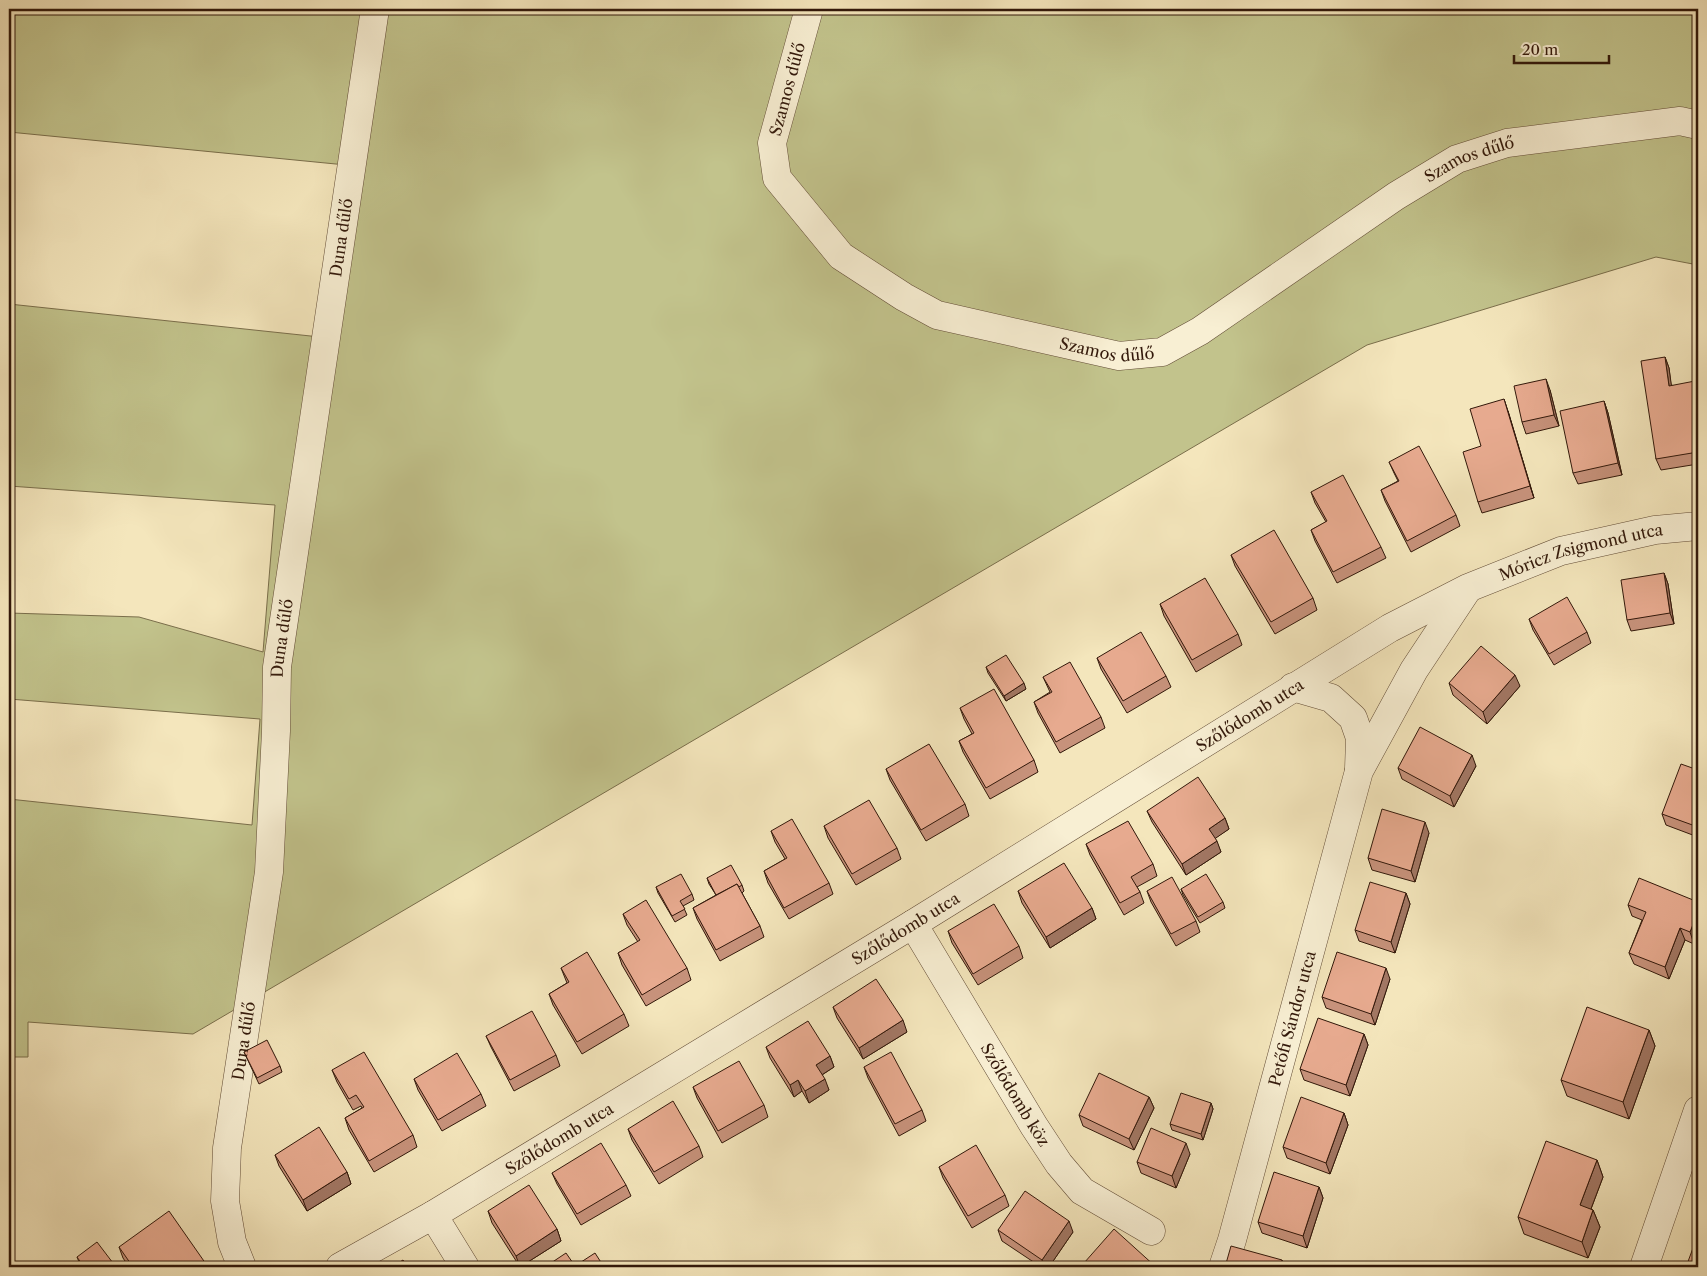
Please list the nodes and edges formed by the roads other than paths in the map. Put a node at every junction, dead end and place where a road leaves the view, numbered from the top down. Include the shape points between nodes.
1 (375, 9) edge
2 (809, 9) edge
3 (1698, 125) edge
4 (1698, 526) edge
5 (1468, 588) junction
6 (1293, 687) junction
7 (1359, 771) junction
8 (913, 924) junction
9 (1698, 1110) edge
10 (433, 1215) junction
11 (1151, 1231) dead end
12 (242, 1267) edge
13 (340, 1267) edge
14 (465, 1267) edge
15 (1223, 1267) edge
16 (1644, 1267) edge

1 - 12 street, Duna dűlő via 277,667 269,872 227,1148 225,1201 232,1242
2 - 3 street, Szamos dűlő via 772,143 777,178 841,256 937,315 1119,356 1162,352 1200,331 1396,196 1457,159 1507,143 1680,121
4 - 5 street, Móricz Zsigmond utca via 1655,530 1561,551
5 - 6 street, Szőlődomb utca via 1390,628
5 - 7 street, Petőfi Sándor utca via 1414,670
6 - 7 street, Petőfi Sándor utca via 1331,698 1353,718 1360,738
6 - 8 street, Szőlődomb utca
7 - 15 street, Petőfi Sándor utca
8 - 10 street, Szőlődomb utca
8 - 11 street, Szőlődomb köz via 1058,1164 1082,1191
9 - 16 street
10 - 13 street, Szőlődomb utca
10 - 14 street

